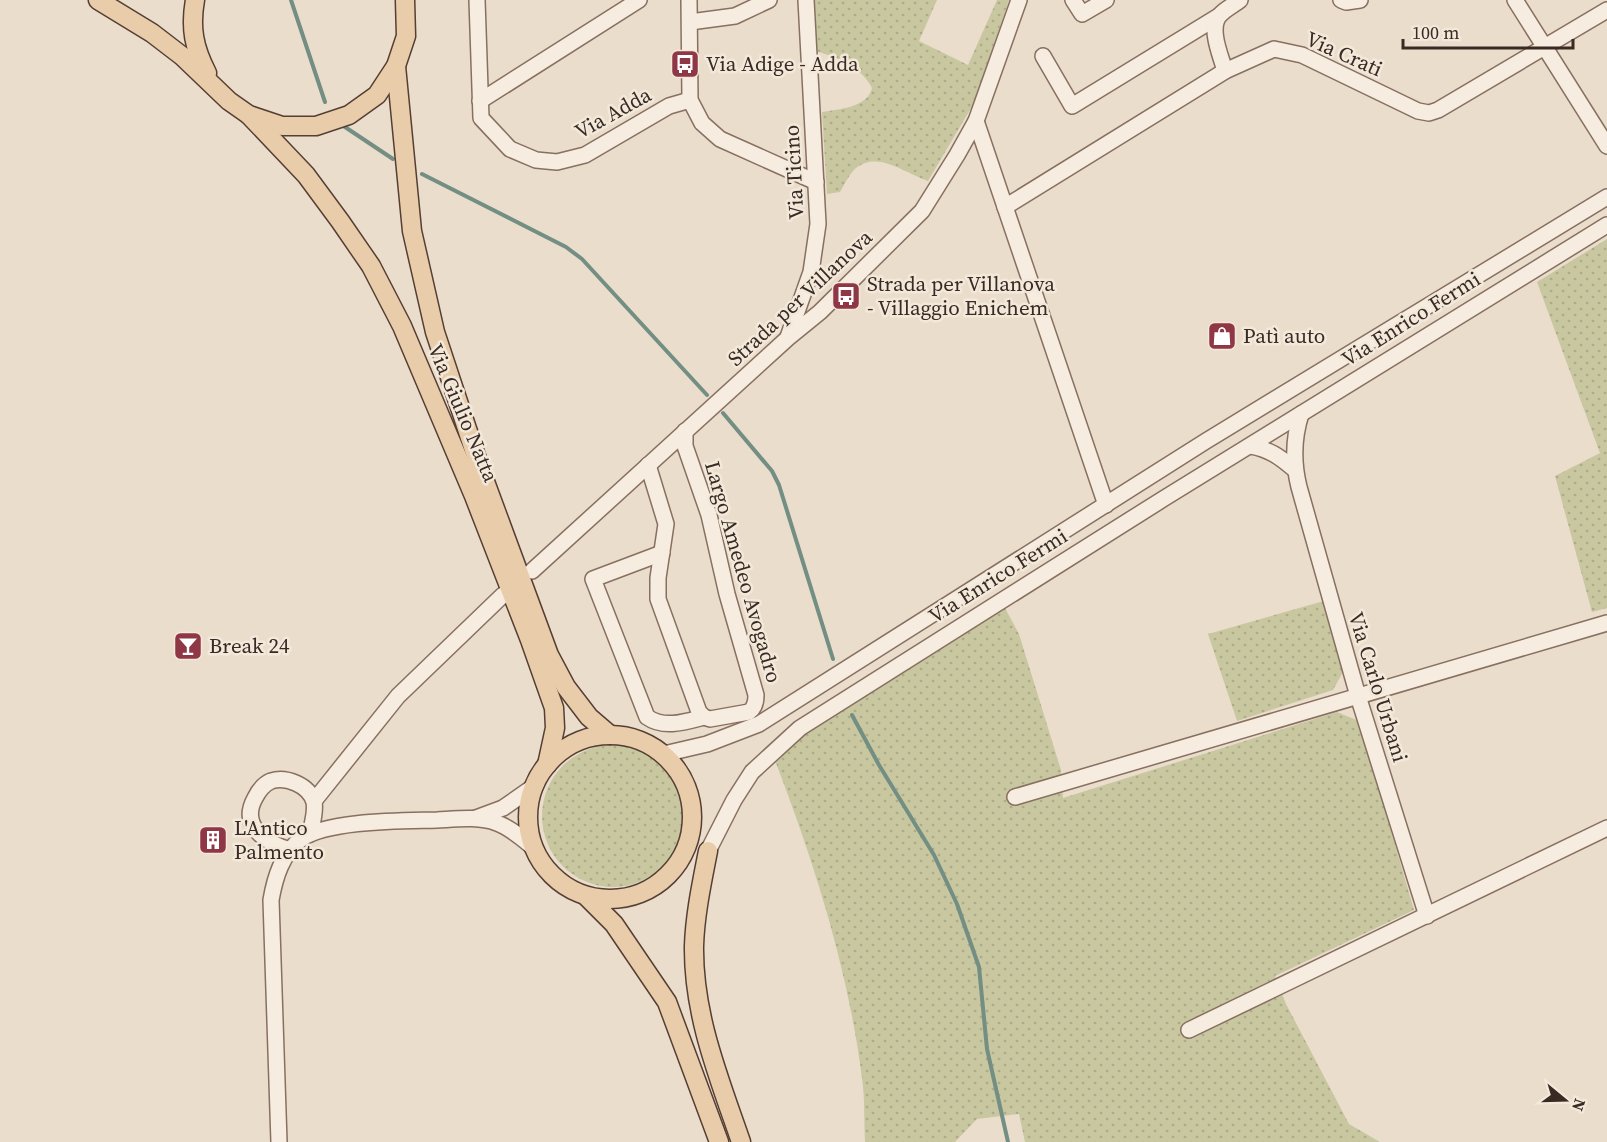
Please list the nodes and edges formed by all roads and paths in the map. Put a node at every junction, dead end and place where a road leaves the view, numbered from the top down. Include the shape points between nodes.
1 (98, 0) edge
2 (195, 0) edge
3 (405, 0) edge
4 (477, 0) edge
5 (639, 0) edge
6 (689, 0) edge
7 (769, 0) edge
8 (806, 0) edge
9 (1019, 0) edge
10 (1073, 0) edge
11 (1106, 0) edge
12 (1240, 0) edge
13 (1341, 0) edge
14 (1360, 0) edge
15 (1515, 0) edge
16 (750, 4) edge
17 (1607, 10) edge
18 (1219, 16) junction
19 (690, 22) junction
20 (1545, 46) junction
21 (1043, 56) dead end
22 (396, 66) junction
23 (1225, 71) junction
24 (213, 84) junction
25 (690, 100) junction
26 (480, 101) junction
27 (249, 115) junction
28 (976, 121) junction
29 (1607, 146) edge
30 (816, 183) junction
31 (1607, 197) edge
32 (1005, 207) junction
33 (1607, 225) edge
34 (788, 338) junction
35 (1301, 414) junction
36 (685, 431) junction
37 (1251, 446) junction
38 (648, 465) junction
39 (1294, 469) junction
40 (1106, 505) junction
41 (662, 553) junction
42 (532, 571) dead end
43 (503, 595) dead end
44 (1607, 623) edge
45 (1358, 696) junction
46 (704, 717) junction
47 (610, 735) junction
48 (664, 754) junction
49 (547, 765) junction
50 (536, 785) junction
51 (1015, 797) dead end
52 (314, 801) junction
53 (473, 819) junction
54 (692, 821) junction
55 (1607, 828) edge
56 (310, 834) junction
57 (535, 849) junction
58 (290, 850) junction
59 (708, 851) junction
60 (675, 867) junction
61 (586, 896) junction
62 (1427, 916) junction
63 (1189, 1030) dead end
64 (279, 1142) edge
65 (719, 1142) edge
66 (741, 1142) edge

1 - 24 main road via 152,33
2 - 24 main road via 191,20 197,54
3 - 22 main road via 406,36
4 - 26 street, Via Adda
5 - 26 street
6 - 19 street
7 - 16 street
8 - 30 street, Via Ticino
9 - 28 street, Strada per Villanova
10 - 11 street via 1082,14
12 - 18 street
13 - 14 street
15 - 20 street
16 - 19 street via 735,16
17 - 20 street, Via Crati
18 - 21 street via 1072,106
18 - 23 street via 1216,39
19 - 25 street
20 - 23 street, Via Crati via 1429,113 1302,55 1274,49
20 - 29 street
22 - 27 main road via 377,94 349,115 316,126 282,126
22 - 47 main road, Via Giulio Natta via 412,231 435,332 549,655 566,687 589,717
23 - 32 street, Via Crati
24 - 27 main road
25 - 26 street, Via Adda via 669,106 585,155 557,162 536,160 510,149 481,118
25 - 30 street via 702,123 720,139
27 - 49 main road, Via Giulio Natta via 306,175 340,221 371,266 402,326 474,496 554,708 555,728
28 - 32 street
28 - 34 street, Strada per Villanova via 922,211 820,312
30 - 34 street, Via Ticino via 818,224 811,272
31 - 40 street, Via Enrico Fermi
32 - 40 street
33 - 35 street, Via Enrico Fermi
34 - 36 street, Strada per Villanova
35 - 37 street, Via Enrico Fermi
35 - 39 street, Via Carlo Urbani
36 - 38 street, Strada per Villanova
36 - 46 street, Largo Amedeo Avogadro via 685,446 709,515 756,695 753,710
37 - 39 street via 1266,449
37 - 59 street, Via Enrico Fermi via 800,728 752,772
38 - 41 street via 666,524
38 - 42 street, Strada per Villanova
39 - 45 street, Via Carlo Urbani
40 - 48 street, Via Enrico Fermi via 759,724 707,744
41 - 46 street via 658,599
41 - 46 street, Largo Amedeo Avogadro via 593,579 647,717 670,724
43 - 52 street via 398,696
44 - 45 street
45 - 51 street
45 - 62 street, Via Carlo Urbani
47 - 48 main road via 629,737
47 - 49 main road via 586,739 564,749
48 - 54 main road via 680,773 690,796
49 - 50 main road
50 - 53 street via 503,808
50 - 57 main road via 528,817
52 - 56 street
52 - 58 street via 302,788 285,780 268,782 251,804 250,818 260,836
53 - 56 street via 372,822
53 - 57 street via 496,822
54 - 59 main road
54 - 60 main road via 687,845
55 - 62 street
56 - 58 street
57 - 61 main road via 544,866 563,884
58 - 64 street via 279,867 271,900
59 - 60 main road
59 - 66 main road, Via Enrico Fermi via 698,898 696,983 707,1046
60 - 61 main road via 657,885 635,896
61 - 65 main road via 614,924 668,1002
62 - 63 street

